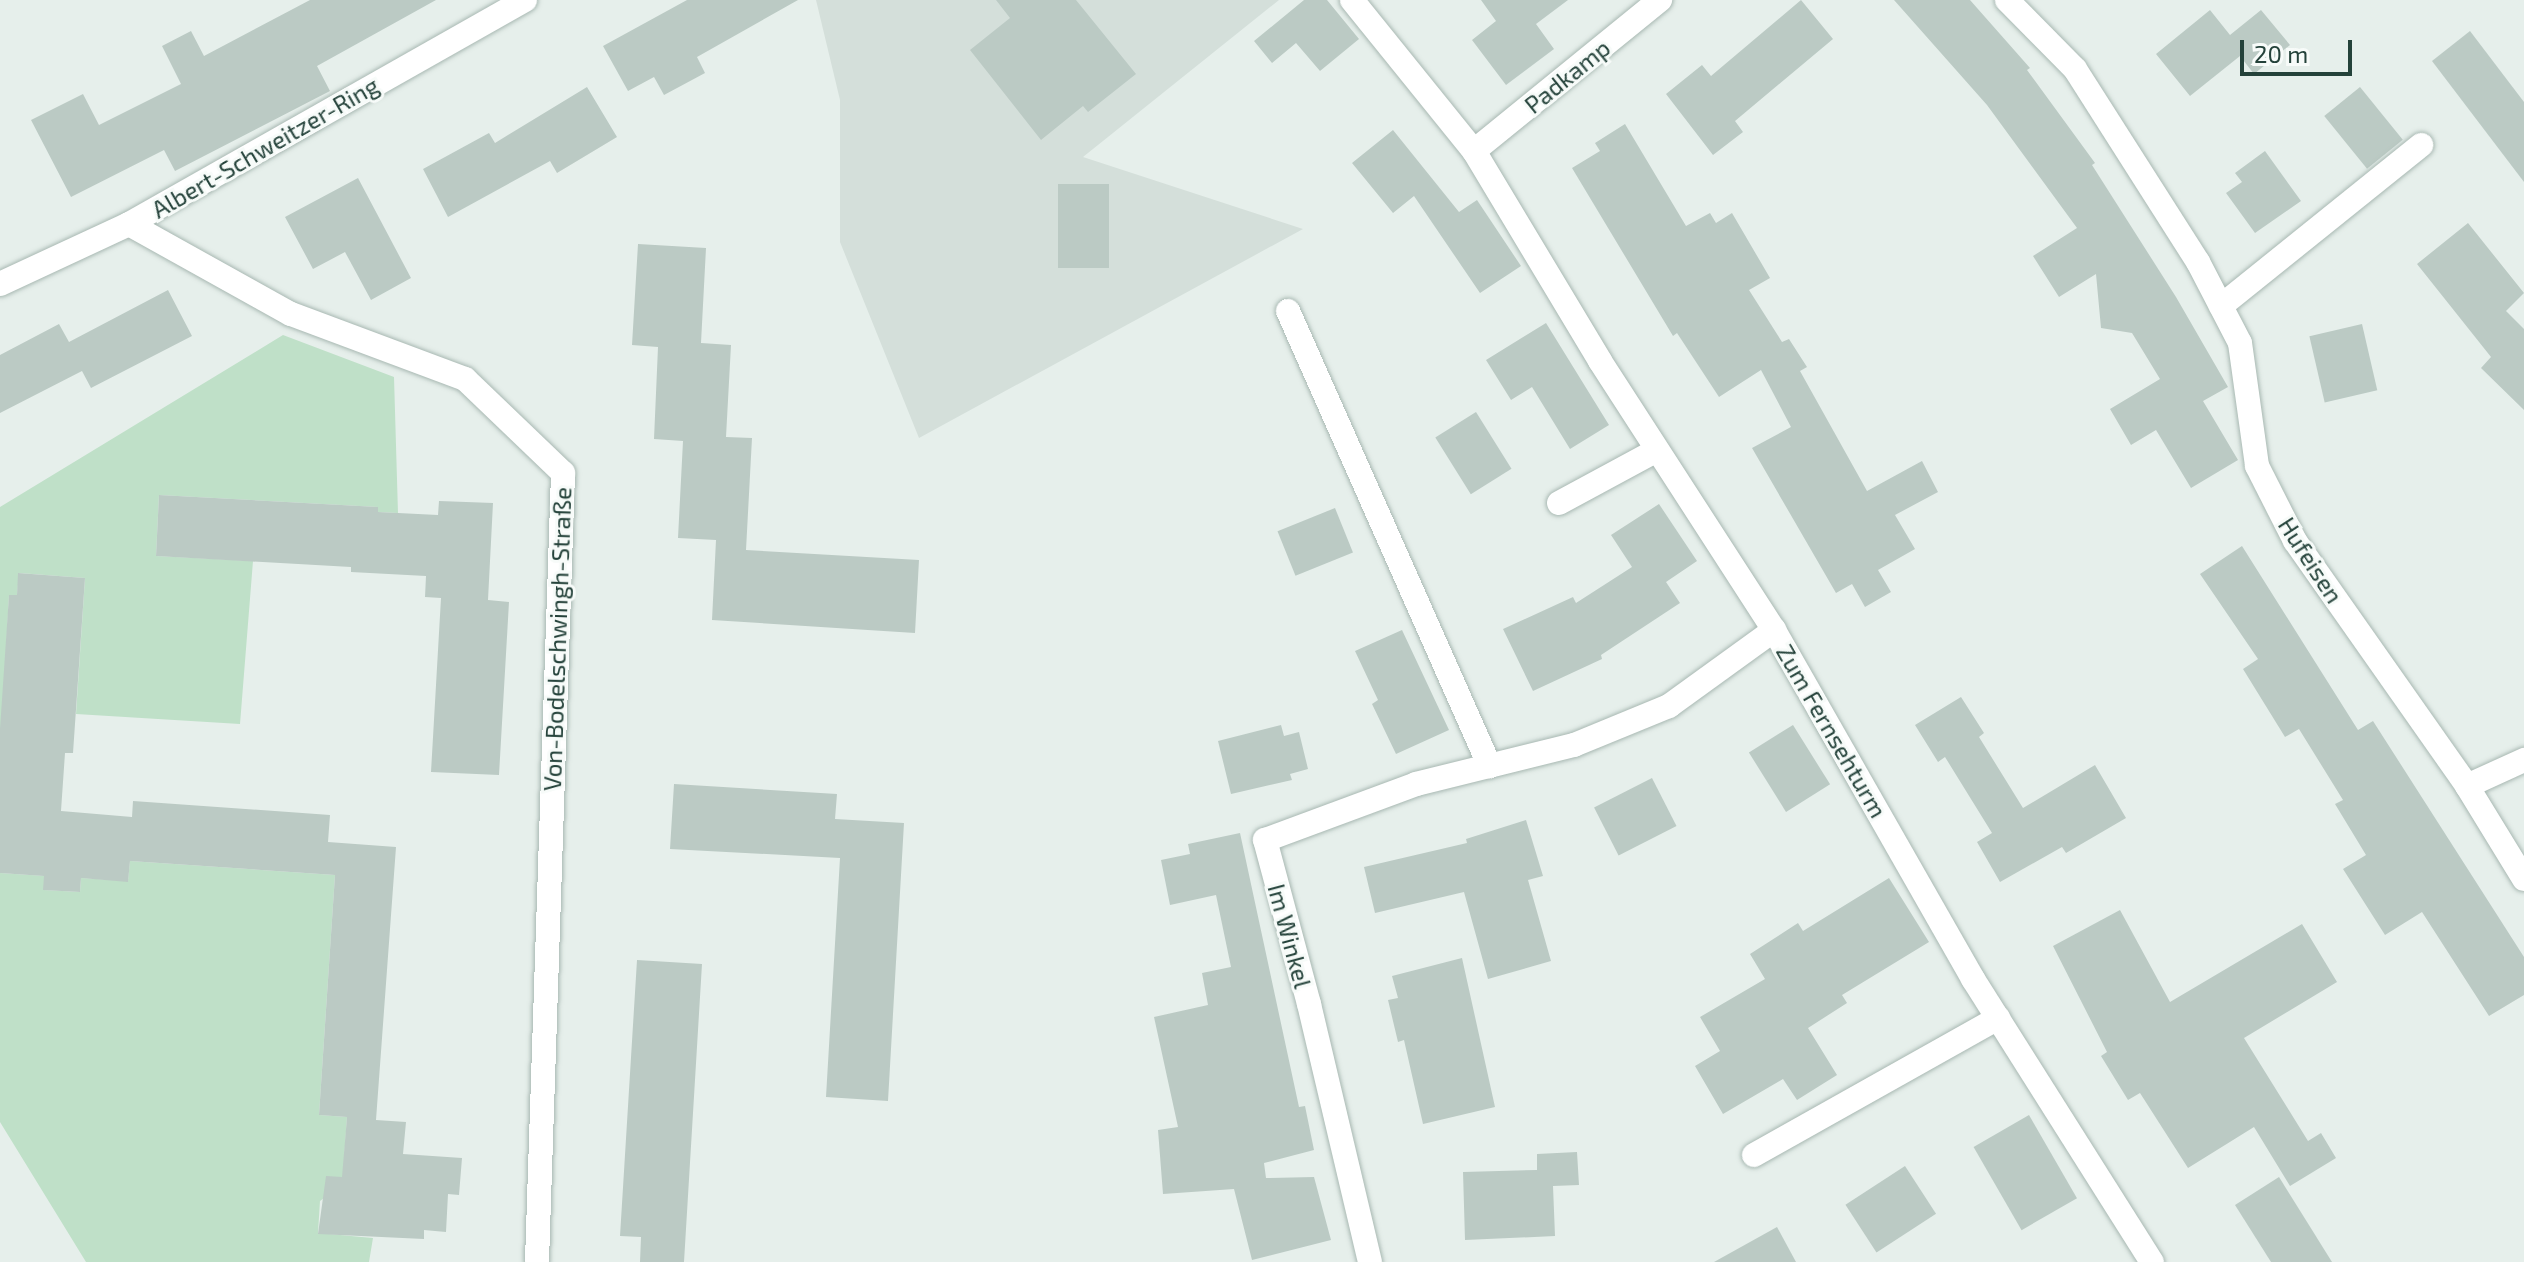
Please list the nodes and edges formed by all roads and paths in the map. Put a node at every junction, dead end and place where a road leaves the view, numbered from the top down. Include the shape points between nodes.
1 (525, 0) edge
2 (1352, 0) edge
3 (1660, 0) edge
4 (2007, 0) edge
5 (2421, 145) dead end
6 (1474, 151) junction
7 (129, 224) junction
8 (0, 284) edge
9 (2221, 306) junction
10 (1288, 311) dead end
11 (1657, 450) junction
12 (1559, 503) dead end
13 (1774, 630) junction
14 (2524, 760) edge
15 (1490, 766) junction
16 (2467, 786) junction
17 (2524, 879) edge
18 (1998, 1018) junction
19 (1754, 1155) dead end
20 (537, 1262) edge
21 (1370, 1262) edge
22 (2152, 1262) edge

1 - 7 street, Albert-Schweitzer-Ring
2 - 6 street, Zum Fernsehturm
3 - 6 street, Padkamp
4 - 9 street, Hufeisen via 2075,69
5 - 9 street
6 - 11 street, Zum Fernsehturm
7 - 8 street, Albert-Schweitzer-Ring
7 - 20 street, Von-Bodelschwingh-Straße via 291,314 465,379 563,473
9 - 16 street, Hufeisen via 2240,343 2257,466 2295,541
10 - 15 street
11 - 12 street
11 - 13 street, Zum Fernsehturm
13 - 15 street, Im Winkel via 1669,706 1574,745
13 - 18 street, Zum Fernsehturm
14 - 16 street
15 - 21 street, Im Winkel via 1416,784 1265,840
16 - 17 street, Hufeisen
18 - 19 street
18 - 22 street, Zum Fernsehturm

